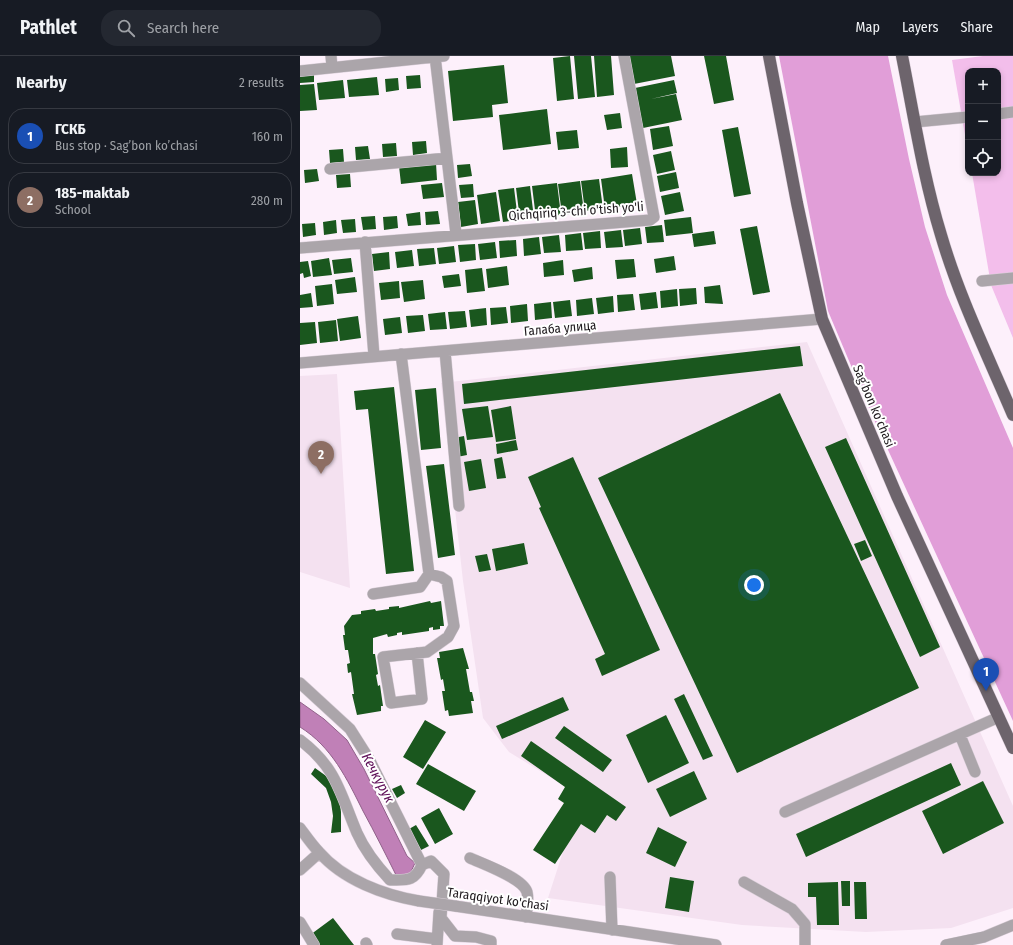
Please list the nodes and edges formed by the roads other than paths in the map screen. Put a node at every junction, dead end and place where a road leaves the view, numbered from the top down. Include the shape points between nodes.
1 (331, 56) edge
2 (438, 56) edge
3 (624, 56) edge
4 (769, 56) edge
5 (902, 56) edge
6 (332, 67) junction
7 (300, 70) edge
8 (1013, 112) edge
9 (1001, 114) edge
10 (965, 117) edge
11 (915, 122) junction
12 (447, 158) junction
13 (330, 169) dead end
14 (456, 234) junction
15 (365, 242) junction
16 (300, 248) edge
17 (1013, 278) edge
18 (982, 282) dead end
19 (822, 319) junction
20 (445, 351) junction
21 (401, 354) junction
22 (374, 356) junction
23 (300, 363) edge
24 (1013, 415) edge
25 (459, 506) dead end
26 (429, 574) junction
27 (373, 594) dead end
28 (417, 653) junction
29 (300, 683) edge
30 (999, 717) junction
31 (960, 735) junction
32 (300, 740) edge
33 (1013, 748) edge
34 (975, 772) dead end
35 (785, 812) dead end
36 (300, 828) edge
37 (319, 853) junction
38 (470, 858) dead end
39 (422, 865) junction
40 (300, 870) edge
41 (610, 877) dead end
42 (744, 882) dead end
43 (440, 904) junction
44 (526, 917) junction
45 (300, 922) edge
46 (1013, 925) edge
47 (612, 930) junction
48 (397, 934) dead end
49 (455, 940) edge
50 (437, 942) edge
51 (314, 945) edge
52 (490, 945) edge
53 (716, 945) edge
54 (805, 945) edge
55 (946, 945) edge

1 - 6 street
2 - 6 street
2 - 12 street
3 - 14 street, Qichqiriq 3-chi o'tish yo'li via 654,216 650,220
4 - 19 main road, Sag’bon ko’chasi
5 - 11 main road
6 - 7 street
8 - 9 street
10 - 11 street
11 - 24 main road via 930,197 953,274
12 - 13 street
12 - 14 street
14 - 15 street, Qichqiriq 3-chi o'tish yo'li
15 - 16 street, Qichqiriq 3-chi o'tish yo'li
15 - 22 street
17 - 18 street
19 - 20 street, Галаба улица
19 - 30 main road, Sag’bon ko’chasi via 897,496
20 - 21 street, Галаба улица
20 - 25 street
21 - 22 street, Галаба улица
21 - 26 street
22 - 23 street, Галаба улица
26 - 27 street via 420,587
26 - 28 street via 447,581 454,626 448,638 427,652
28 - 28 street via 383,657 391,704 422,699
29 - 39 street via 350,729
30 - 31 street
30 - 33 main road, Sag’bon ko’chasi
31 - 34 street
31 - 35 street
32 - 39 street via 324,761 336,779 366,850 390,880 410,880 418,874
36 - 37 street, Taraqqiyot ko'chasi
37 - 40 street
37 - 43 street, Taraqqiyot ko'chasi, bridge via 369,887 389,895
38 - 44 street via 520,882 527,890
39 - 49 street via 431,861 444,874 441,918
41 - 47 street
42 - 54 street via 792,909 805,924
43 - 44 street, Taraqqiyot ko'chasi, bridge
43 - 50 street
44 - 47 street, Taraqqiyot ko'chasi
45 - 51 street
46 - 55 street via 984,937
47 - 53 street, Taraqqiyot ko'chasi
48 - 50 street
49 - 52 street via 476,937 491,941

